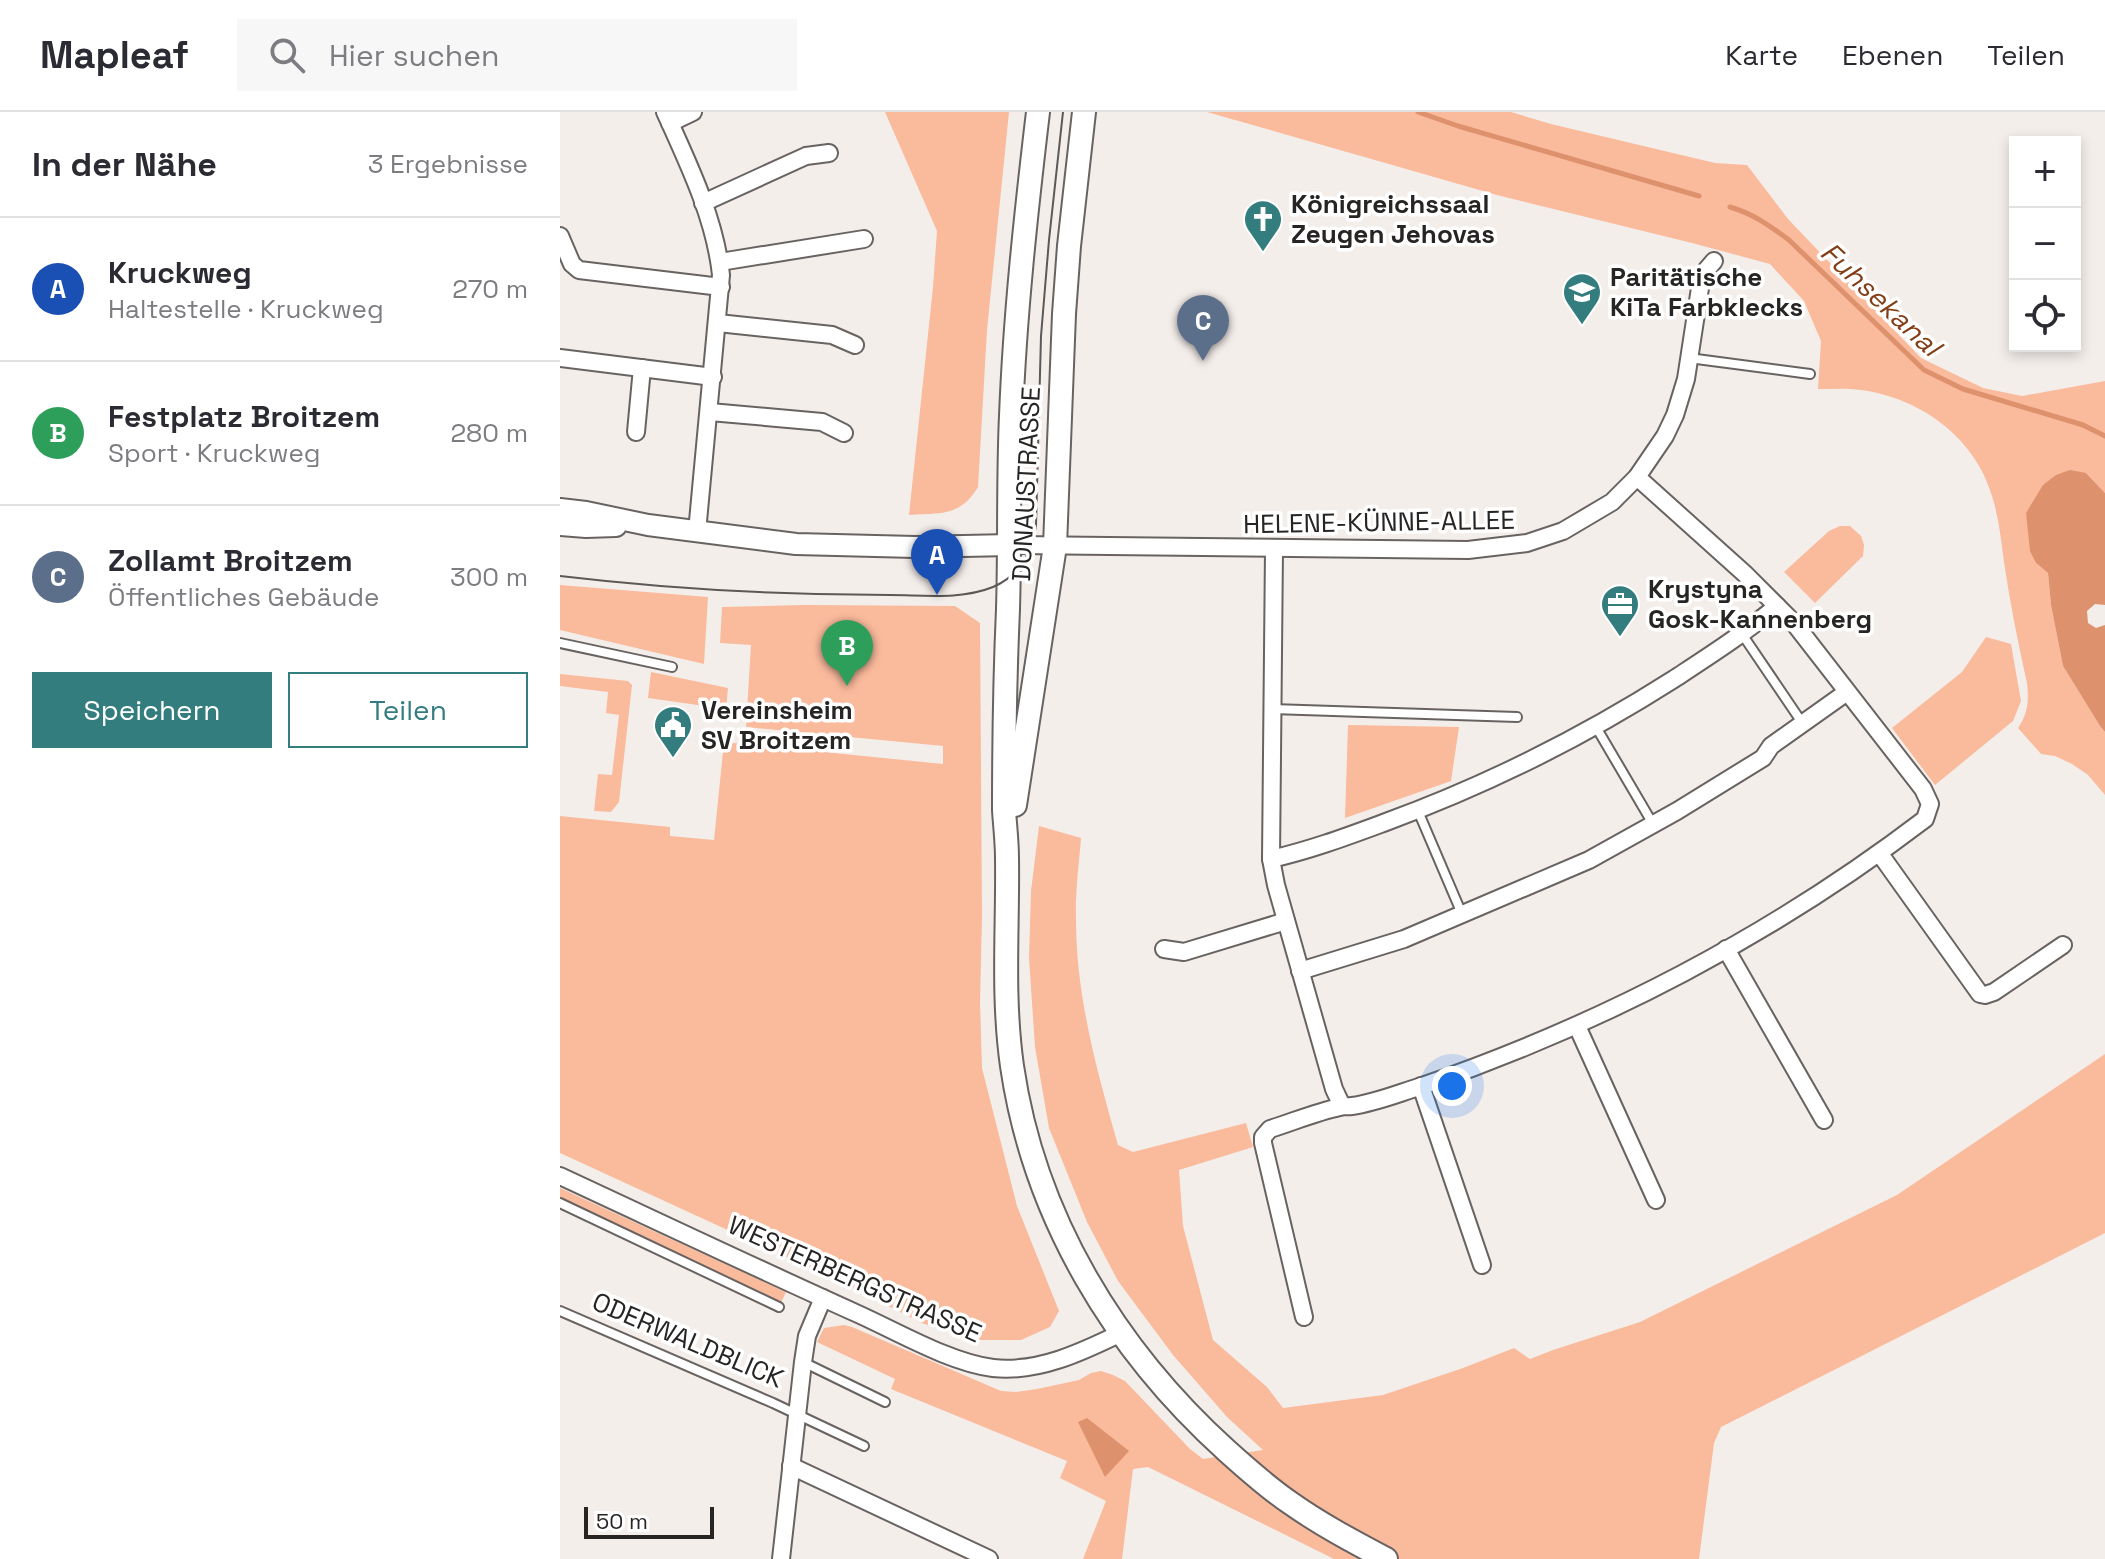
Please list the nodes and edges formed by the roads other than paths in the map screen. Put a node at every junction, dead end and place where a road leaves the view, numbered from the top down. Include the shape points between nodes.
1 (693, 112) edge
2 (1038, 112) edge
3 (1084, 112) edge
4 (667, 117) edge
5 (829, 153) dead end
6 (703, 203) junction
7 (560, 236) edge
8 (864, 239) dead end
9 (1714, 261) dead end
10 (720, 262) junction
11 (721, 287) junction
12 (718, 323) junction
13 (855, 345) dead end
14 (560, 358) edge
15 (1689, 358) junction
16 (642, 368) junction
17 (1810, 374) dead end
18 (713, 377) junction
19 (710, 412) junction
20 (636, 432) dead end
21 (844, 433) dead end
22 (1637, 477) junction
23 (560, 509) edge
24 (560, 525) edge
25 (648, 525) junction
26 (697, 532) junction
27 (1011, 545) junction
28 (1055, 546) junction
29 (1274, 549) junction
30 (1777, 606) junction
31 (1742, 634) junction
32 (560, 643) edge
33 (672, 667) dead end
34 (1847, 692) junction
35 (1272, 709) junction
36 (1517, 717) dead end
37 (1803, 724) junction
38 (1596, 727) junction
39 (1418, 811) junction
40 (1653, 824) junction
41 (1880, 854) junction
42 (1007, 858) junction
43 (1271, 859) junction
44 (1462, 914) junction
45 (1286, 921) junction
46 (2063, 945) dead end
47 (1164, 949) dead end
48 (1726, 949) junction
49 (1300, 971) junction
50 (1577, 1026) junction
51 (1421, 1086) junction
52 (1342, 1106) junction
53 (1824, 1120) dead end
54 (560, 1176) edge
55 (1656, 1200) dead end
56 (560, 1203) edge
57 (1482, 1265) dead end
58 (823, 1298) junction
59 (779, 1307) dead end
60 (560, 1311) edge
61 (1304, 1317) dead end
62 (1121, 1333) junction
63 (803, 1362) junction
64 (885, 1402) dead end
65 (797, 1413) junction
66 (864, 1446) dead end
67 (791, 1466) junction
68 (781, 1559) edge
69 (989, 1559) edge
70 (1386, 1559) edge

1 - 4 street
2 - 27 main road, DONAUSTRASSE via 1018,290
3 - 28 main road, DONAUSTRASSE via 1064,314
4 - 6 street
5 - 6 street via 806,156
6 - 10 street
7 - 11 street via 579,270
8 - 10 street
9 - 15 street, HELENE-KÜNNE-ALLEE via 1702,275
10 - 11 street
11 - 12 street
12 - 13 street via 832,335
12 - 18 street
14 - 16 street
15 - 17 lane
15 - 22 street, HELENE-KÜNNE-ALLEE via 1675,415
16 - 18 street
16 - 20 street
18 - 19 street
19 - 21 street via 822,422
19 - 26 street
22 - 29 street, HELENE-KÜNNE-ALLEE via 1596,513 1527,543 1468,550
22 - 30 street
23 - 25 street
24 - 25 street
25 - 26 street
26 - 27 street via 796,544
27 - 28 street, HELENE-KÜNNE-ALLEE
27 - 42 main road, DONAUSTRASSE via 1004,721
28 - 29 street, HELENE-KÜNNE-ALLEE
28 - 42 main road, DONAUSTRASSE
29 - 35 street
30 - 31 street
30 - 34 street
31 - 37 lane
31 - 38 street
32 - 33 lane
34 - 37 street
34 - 41 street via 1930,804 1925,819
35 - 36 lane
35 - 43 street
37 - 40 street via 1763,758
38 - 39 street
38 - 40 lane
39 - 43 street
39 - 44 lane
40 - 44 street via 1589,860
41 - 46 street via 1980,994 1990,995
41 - 48 street
42 - 62 main road, DONAUSTRASSE via 1005,996 1019,1105 1054,1215 1091,1289
43 - 45 street
44 - 49 street via 1404,939
45 - 47 street via 1184,952
45 - 49 street
48 - 50 street
48 - 53 street
49 - 52 street
50 - 51 street
50 - 55 street
51 - 52 street
51 - 57 street
52 - 61 street via 1270,1129 1263,1137
54 - 58 street, WESTERBERGSTRASSE
56 - 59 lane
58 - 62 street, WESTERBERGSTRASSE via 955,1357 993,1368 1065,1358
58 - 63 street, ODERWALDBLICK
60 - 65 lane, ODERWALDBLICK
62 - 70 main road via 1184,1410 1242,1465 1319,1523
63 - 64 lane
63 - 65 street, ODERWALDBLICK
65 - 66 lane
65 - 67 street, ODERWALDBLICK
67 - 68 street, ODERWALDBLICK
67 - 69 street

